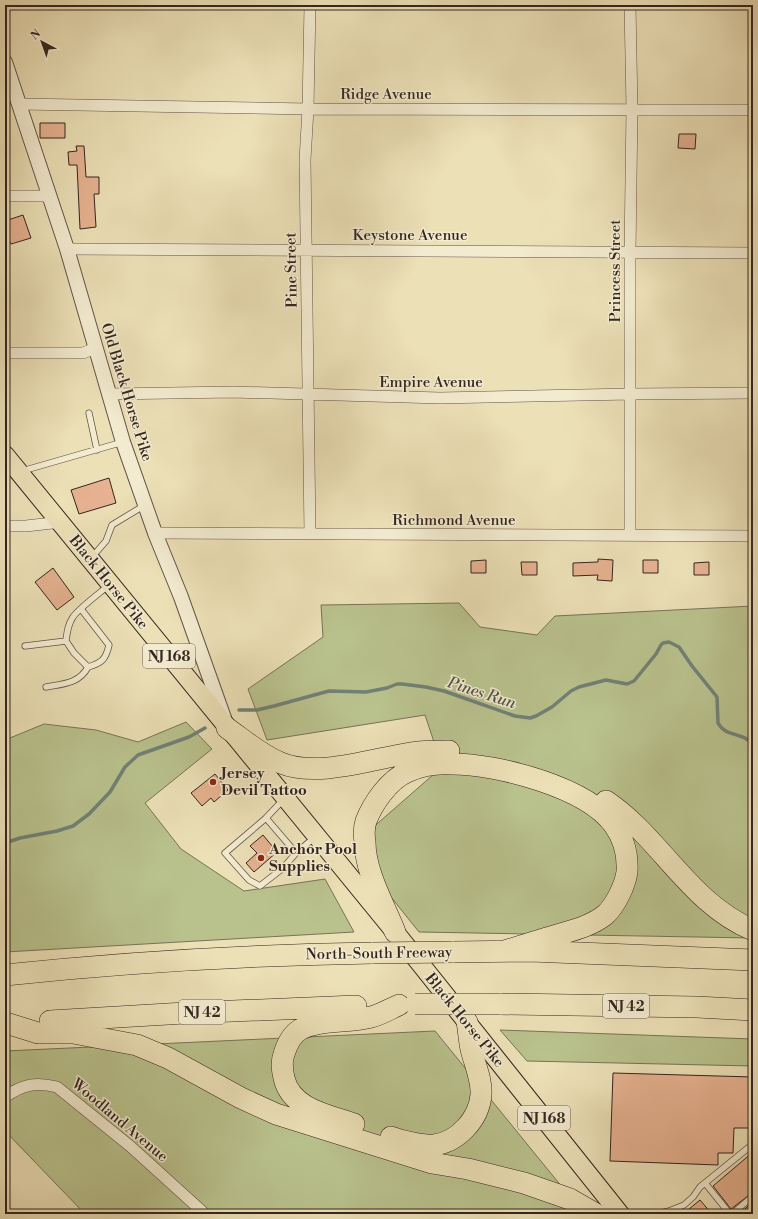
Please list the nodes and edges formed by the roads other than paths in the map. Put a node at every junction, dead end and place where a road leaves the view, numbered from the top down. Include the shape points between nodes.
1 (310, 5) edge
2 (630, 5) edge
3 (5, 62) edge
4 (19, 104) junction
5 (308, 108) junction
6 (632, 109) junction
7 (753, 110) edge
8 (5, 196) edge
9 (49, 196) junction
10 (67, 249) junction
11 (306, 249) junction
12 (630, 252) junction
13 (753, 253) edge
14 (96, 348) junction
15 (5, 353) edge
16 (753, 393) edge
17 (109, 394) junction
18 (308, 394) junction
19 (631, 394) junction
20 (89, 413) dead end
21 (123, 442) junction
22 (97, 450) junction
23 (5, 456) edge
24 (19, 472) junction
25 (146, 505) junction
26 (61, 522) junction
27 (5, 526) edge
28 (155, 533) junction
29 (310, 534) junction
30 (630, 536) junction
31 (753, 536) edge
32 (90, 558) junction
33 (110, 584) junction
34 (81, 609) junction
35 (66, 641) junction
36 (25, 646) dead end
37 (88, 667) junction
38 (46, 687) dead end
39 (227, 728) junction
40 (285, 798) junction
41 (266, 818) junction
42 (316, 836) junction
43 (296, 853) junction
44 (753, 930) edge
45 (395, 932) junction
46 (504, 951) junction
47 (753, 960) edge
48 (5, 974) edge
49 (407, 1005) junction
50 (753, 1010) edge
51 (468, 1022) junction
52 (5, 1023) edge
53 (5, 1097) edge
54 (753, 1144) edge
55 (705, 1183) junction
56 (753, 1196) edge
57 (205, 1214) edge
58 (596, 1214) edge
59 (620, 1214) edge
60 (657, 1214) edge
61 (731, 1214) edge

1 - 5 street, Pine Street
2 - 6 street, Princess Street
3 - 4 street, Old Black Horse Pike
4 - 5 street, Ridge Avenue
4 - 9 street, Old Black Horse Pike
5 - 6 street, Ridge Avenue
5 - 11 street, Pine Street via 305,160
6 - 7 street, Ridge Avenue
6 - 12 street, Princess Street
8 - 9 street
9 - 10 street, Old Black Horse Pike
10 - 11 street, Keystone Avenue
10 - 14 street, Old Black Horse Pike
11 - 12 street, Keystone Avenue
11 - 18 street, Pine Street
12 - 13 street, Keystone Avenue
12 - 19 street, Princess Street
14 - 15 street via 83,353
14 - 17 street, Old Black Horse Pike
16 - 19 street, Empire Avenue
17 - 18 street, Empire Avenue
17 - 21 street, Old Black Horse Pike
18 - 19 street, Empire Avenue via 440,398
18 - 29 street, Pine Street
19 - 30 street, Princess Street
20 - 22 lane
21 - 22 lane
21 - 25 street, Old Black Horse Pike
22 - 24 lane
23 - 24 main road, Black Horse Pike / NJ 168
24 - 26 main road, Black Horse Pike / NJ 168
25 - 28 street, Old Black Horse Pike
25 - 32 lane via 112,525 106,541
26 - 27 street
26 - 32 main road, Black Horse Pike / NJ 168
28 - 29 street, Richmond Avenue
28 - 39 street, Old Black Horse Pike via 181,597
29 - 30 street, Richmond Avenue
30 - 31 street, Richmond Avenue
32 - 33 main road, Black Horse Pike / NJ 168
33 - 34 lane
33 - 39 main road, Black Horse Pike / NJ 168
34 - 35 lane via 74,615 67,629
34 - 37 lane via 109,645 106,656 98,664
35 - 36 lane
35 - 37 lane
37 - 38 lane via 84,675 72,683
39 - 40 main road, Black Horse Pike / NJ 168
39 - 44 highway via 264,754 301,769 326,769 412,753 453,750 518,760 552,771 583,785 614,806 644,834 699,894 724,914
40 - 41 lane
40 - 42 main road, Black Horse Pike / NJ 168
41 - 43 lane
41 - 43 lane via 225,853 249,880 260,886 283,868
42 - 43 lane
42 - 45 main road, Black Horse Pike / NJ 168
45 - 46 highway via 368,868 366,822 374,804 388,786 406,773 426,766 451,764 487,767 532,777 568,791 595,807 606,816 621,838 628,864 621,893 606,914 589,925
45 - 51 main road, Black Horse Pike / NJ 168
46 - 47 highway, North-South Freeway
46 - 48 highway, North-South Freeway, bridge via 327,954 154,962
49 - 50 highway, NJ 42, bridge via 500,1004
49 - 51 highway via 371,1017 330,1021 300,1030 291,1038 282,1060 286,1086 296,1100 308,1108 400,1140 433,1145 448,1140 467,1127 480,1102 479,1075
49 - 52 highway, NJ 42
51 - 59 main road, Black Horse Pike / NJ 168
52 - 58 highway via 38,1034 73,1033 137,1045 168,1058 276,1114 432,1163 468,1169 524,1184 570,1199
53 - 57 street, Woodland Avenue via 27,1085 44,1084 57,1087 130,1146
54 - 55 lane
55 - 60 lane via 684,1205
55 - 61 lane
56 - 61 lane

